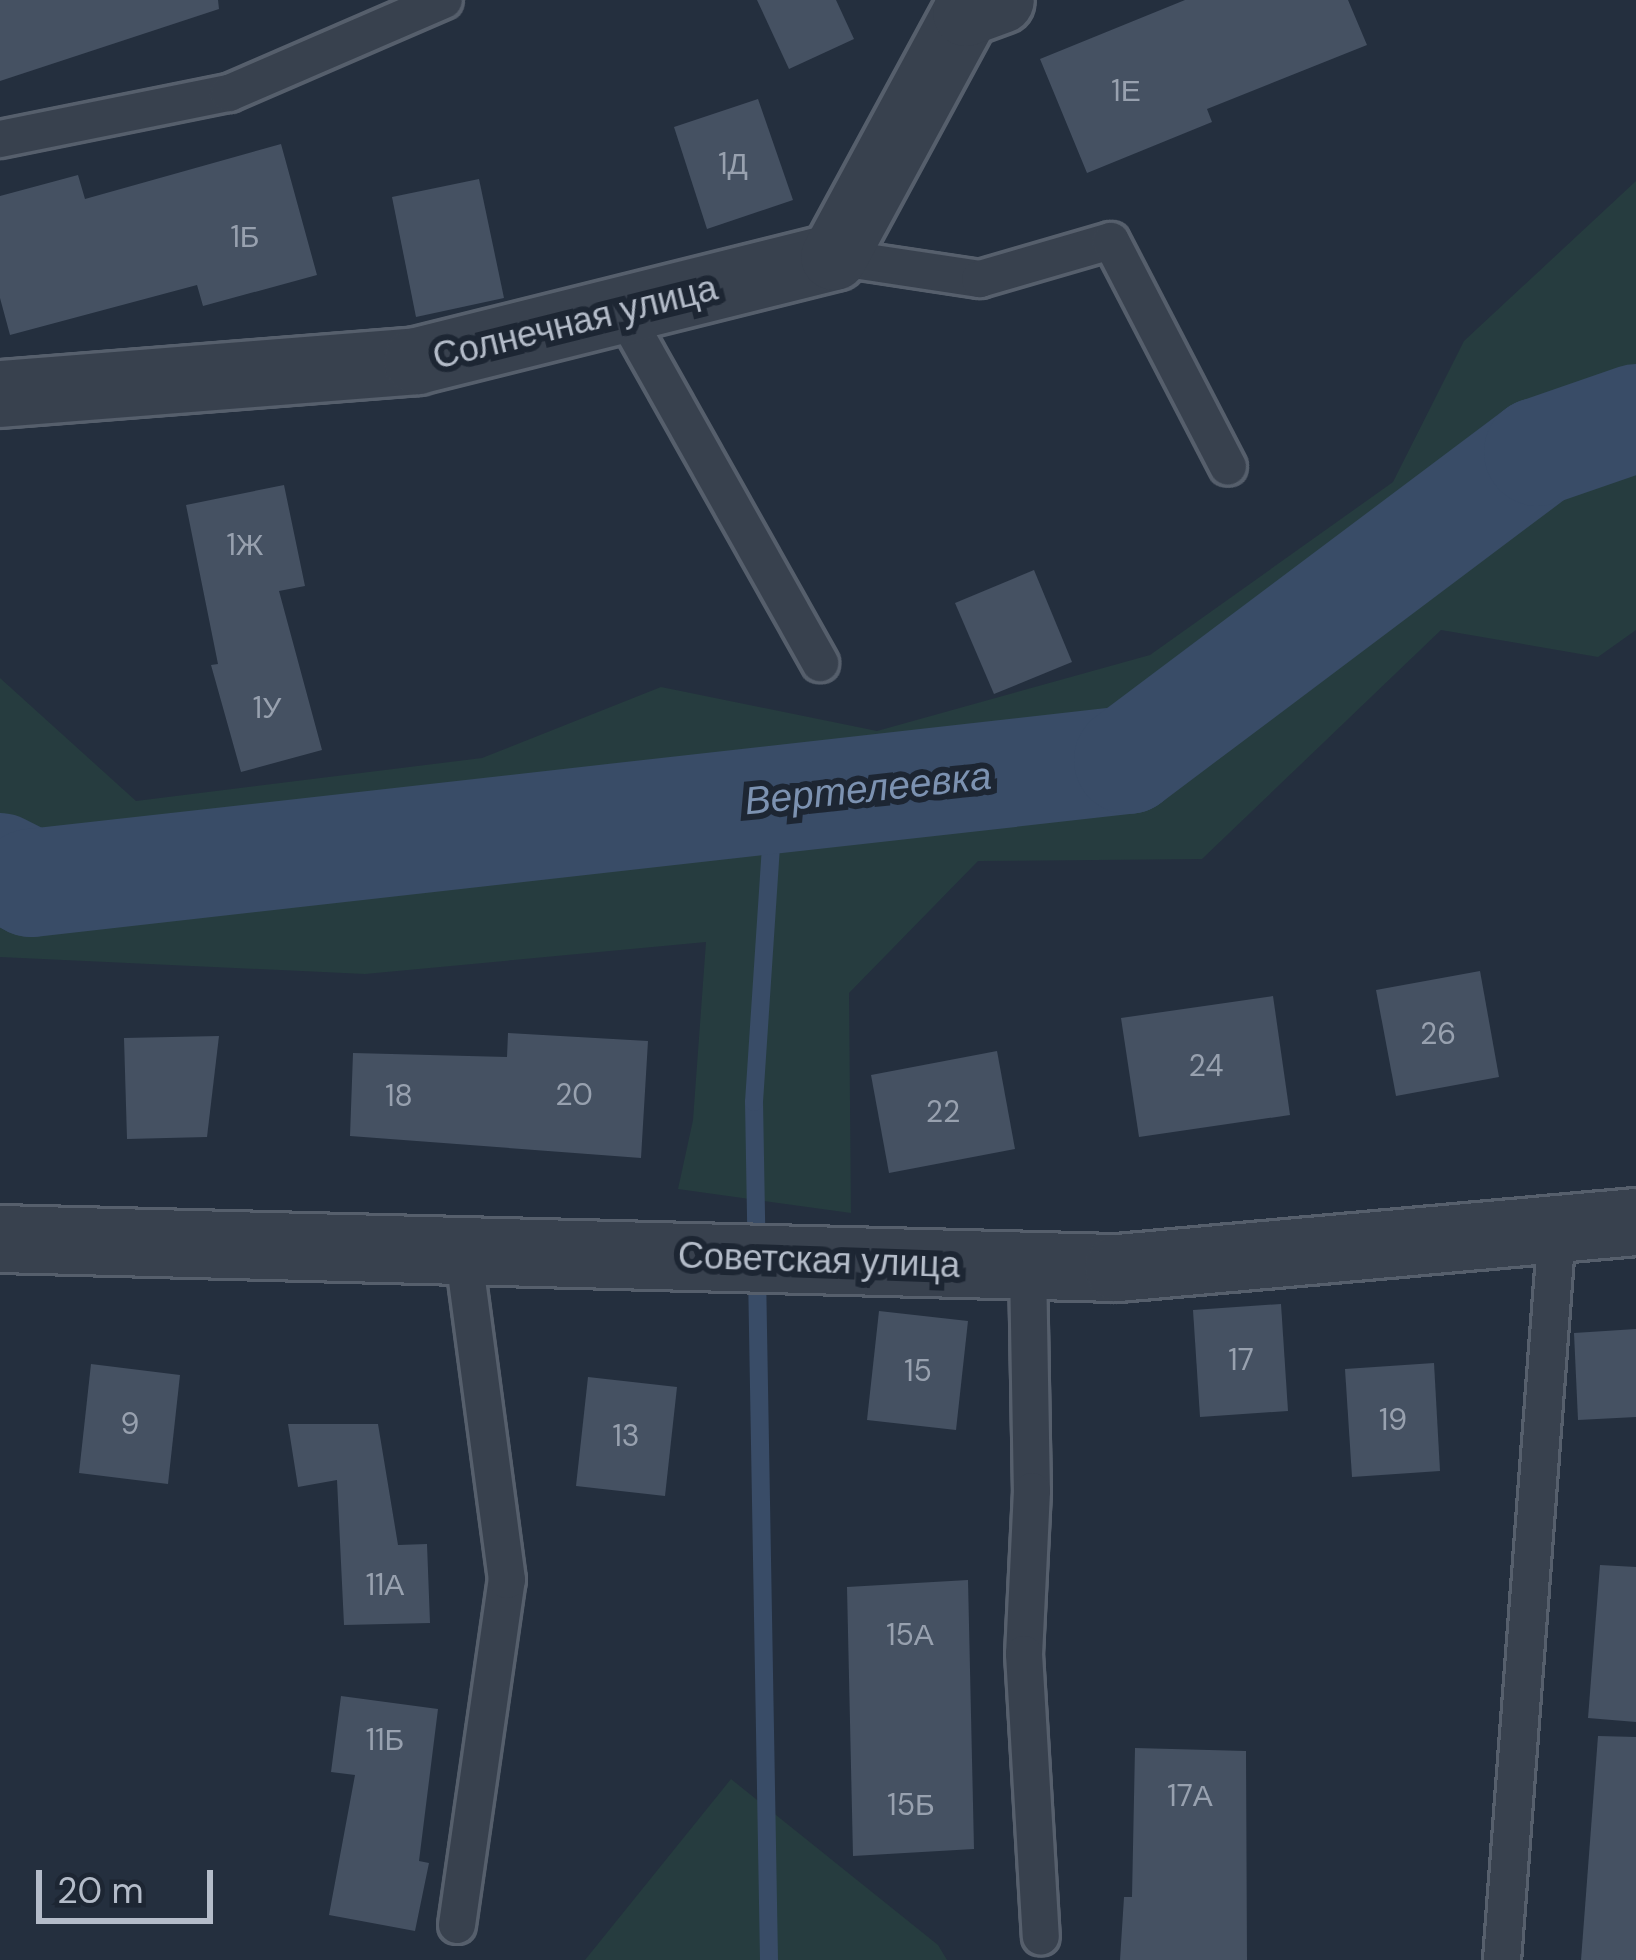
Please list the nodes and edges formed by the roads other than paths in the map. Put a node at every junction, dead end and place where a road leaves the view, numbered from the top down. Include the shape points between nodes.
1 (444, 0) edge
2 (1000, 0) edge
3 (0, 139) edge
4 (834, 257) junction
5 (622, 310) junction
6 (0, 394) edge
7 (1228, 466) dead end
8 (820, 663) dead end
9 (1636, 1222) edge
10 (1557, 1231) junction
11 (0, 1239) edge
12 (464, 1251) junction
13 (1028, 1266) junction
14 (457, 1925) dead end
15 (1040, 1936) dead end
16 (1502, 1960) edge

1 - 3 lane via 229,93
2 - 4 street via 966,14
4 - 5 street, Солнечная улица
4 - 7 lane via 980,279 1111,242
5 - 6 street, Солнечная улица via 417,361
5 - 8 lane
9 - 10 street, Советская улица
10 - 13 street, Советская улица via 1118,1268
10 - 16 lane
11 - 12 street, Советская улица
12 - 13 street, Советская улица
12 - 14 lane via 507,1580
13 - 15 lane via 1032,1491 1024,1654

